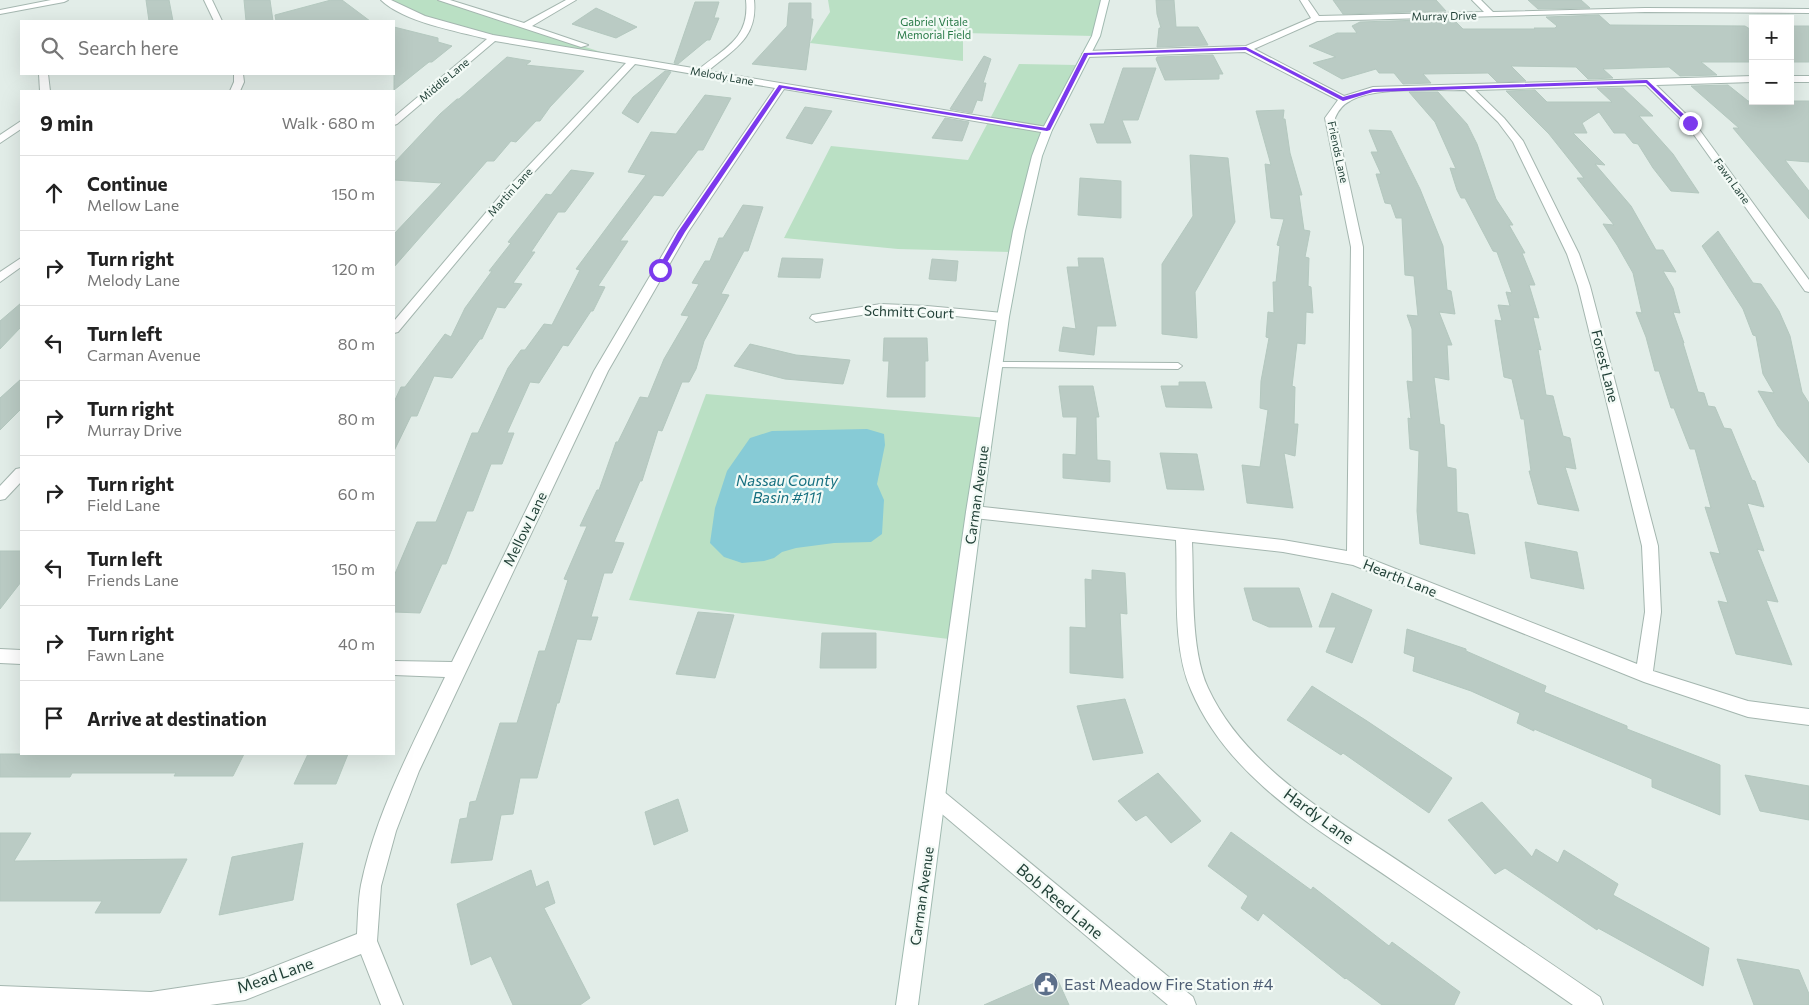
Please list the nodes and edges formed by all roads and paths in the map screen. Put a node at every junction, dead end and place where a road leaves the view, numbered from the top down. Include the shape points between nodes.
1 (64, 0) edge
2 (208, 0) edge
3 (385, 0) edge
4 (442, 0) edge
5 (572, 0) edge
6 (750, 0) edge
7 (1105, 0) edge
8 (1304, 0) edge
9 (1476, 0) edge
10 (1734, 0) edge
11 (1749, 11) junction
12 (1809, 11) edge
13 (0, 12) edge
14 (1492, 15) junction
15 (1316, 19) junction
16 (218, 20) edge
17 (525, 26) junction
18 (493, 38) junction
19 (1246, 49) junction
20 (1086, 54) junction
21 (633, 61) junction
22 (701, 72) junction
23 (43, 75) edge
24 (238, 75) edge
25 (1749, 79) edge
26 (1794, 79) edge
27 (1809, 79) edge
28 (1647, 82) junction
29 (781, 86) junction
30 (1468, 88) junction
31 (45, 90) edge
32 (235, 90) edge
33 (1343, 99) junction
34 (395, 121) edge
35 (20, 125) edge
36 (1047, 130) junction
37 (0, 140) edge
38 (20, 263) edge
39 (0, 278) edge
40 (1809, 288) edge
41 (816, 318) dead end
42 (1003, 318) junction
43 (395, 328) edge
44 (996, 365) junction
45 (1178, 366) dead end
46 (20, 474) edge
47 (0, 495) edge
48 (974, 512) junction
49 (1184, 535) junction
50 (1355, 560) junction
51 (0, 656) edge
52 (20, 657) edge
53 (395, 668) edge
54 (457, 670) junction
55 (1644, 675) junction
56 (1809, 717) edge
57 (936, 798) junction
58 (367, 941) junction
59 (0, 998) edge
60 (392, 1005) edge
61 (908, 1005) edge
62 (1184, 1005) edge
63 (1592, 1005) edge

1 - 13 street via 34,10
2 - 16 street
3 - 18 street, Melody Lane via 423,18
4 - 17 street, Melody Lane
5 - 17 street
6 - 22 street via 748,27
7 - 20 street, Carman Avenue via 1096,36
8 - 15 street
9 - 14 street
10 - 11 street
11 - 12 street, Murray Drive
11 - 14 street, Murray Drive via 1645,10
14 - 15 street, Murray Drive
15 - 19 street, Murray Drive
17 - 21 street, Melody Lane
18 - 21 street, Melody Lane
18 - 34 street, Middle Lane
19 - 20 street, Murray Drive
19 - 33 street
20 - 36 street, Carman Avenue
21 - 22 street, Melody Lane
21 - 43 street, Martin Lane via 504,198
22 - 29 street, Melody Lane
23 - 31 street
24 - 32 street
25 - 28 street
26 - 27 street
28 - 30 street
28 - 40 street, Fawn Lane via 1690,123
29 - 36 street, Melody Lane
29 - 54 street, Mellow Lane via 682,232 601,370
30 - 33 street via 1373,90
30 - 55 street, Forest Lane via 1518,141 1573,254 1584,286 1650,546 1653,612
33 - 50 street, Friends Lane via 1330,118 1357,247
35 - 37 street
36 - 42 street, Carman Avenue via 1030,180
38 - 39 street
41 - 42 street, Schmitt Court via 880,308
42 - 44 street, Carman Avenue
44 - 45 lane
44 - 48 street, Carman Avenue
46 - 47 street
48 - 49 street, Hearth Lane
48 - 57 street, Carman Avenue
49 - 50 street, Hearth Lane via 1283,546
49 - 63 street, Hardy Lane via 1190,648 1198,686 1208,708 1236,748 1292,798
50 - 55 street, Hearth Lane
51 - 52 street
53 - 54 street
54 - 58 street, Mellow Lane via 410,769 386,831 371,886
55 - 56 street, Hearth Lane via 1748,708
57 - 61 street, Carman Avenue
57 - 62 street, Bob Reed Lane
58 - 59 street, Mead Lane via 245,988 179,999 151,1003
58 - 60 street, Mellow Lane

